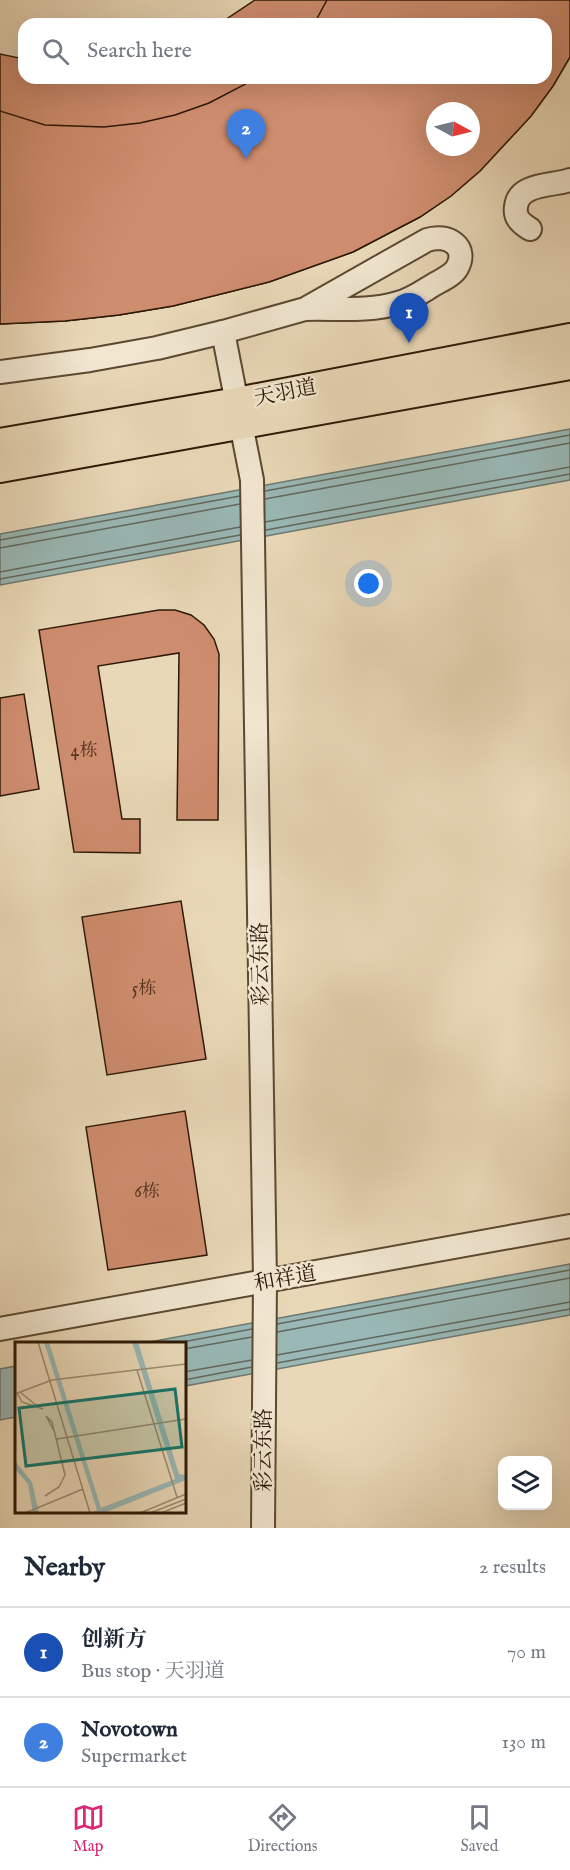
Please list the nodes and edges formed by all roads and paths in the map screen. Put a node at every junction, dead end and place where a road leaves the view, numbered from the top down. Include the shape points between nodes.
1 (570, 164) edge
2 (560, 182) edge
3 (530, 229) dead end
4 (305, 309) junction
5 (223, 332) junction
6 (570, 338) edge
7 (570, 365) edge
8 (0, 372) edge
9 (239, 412) junction
10 (0, 443) edge
11 (0, 468) edge
12 (570, 1226) edge
13 (265, 1281) junction
14 (0, 1329) edge
15 (263, 1528) edge

1 - 2 street
2 - 3 street via 524,191 517,200 515,212 520,223
4 - 4 street via 427,240 449,238 457,246 457,268 410,299 385,306
4 - 5 street
5 - 8 street via 90,360
5 - 9 street, 彩云东路
6 - 9 main road, 天羽道
7 - 9 main road, 天羽道
9 - 10 main road, 天羽道
9 - 11 main road, 天羽道
9 - 13 street, 彩云东路 via 251,475 254,552
12 - 13 street, 和祥道
13 - 14 street, 和祥道
13 - 15 street, 彩云东路

